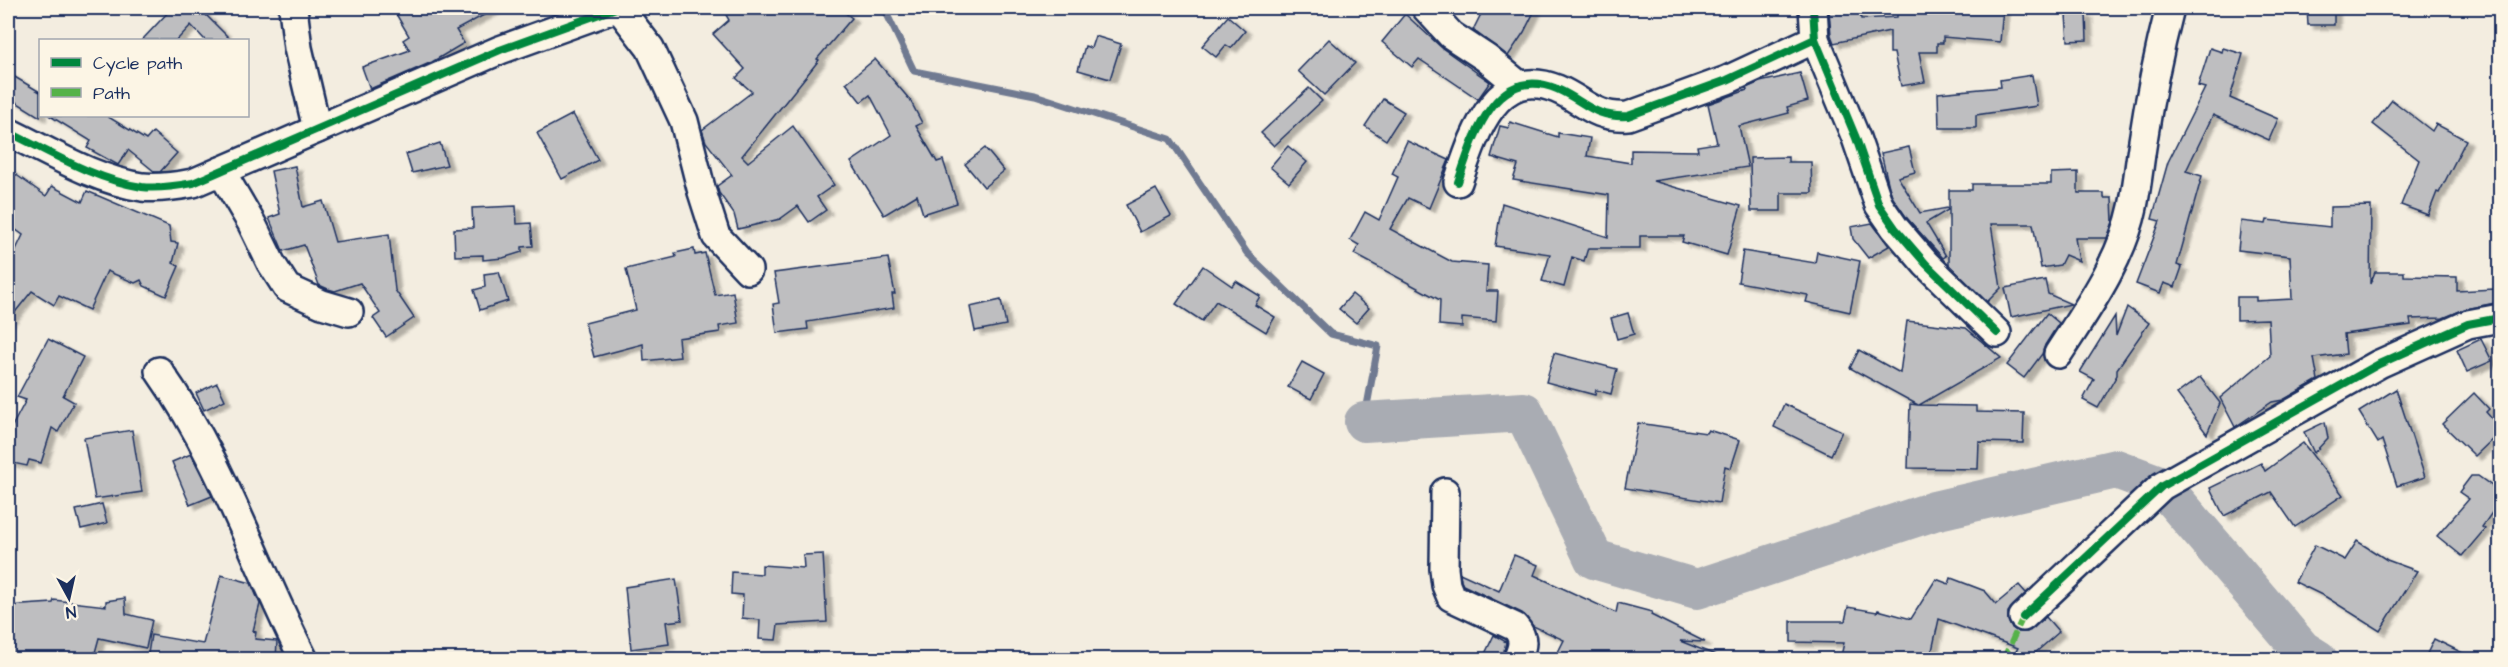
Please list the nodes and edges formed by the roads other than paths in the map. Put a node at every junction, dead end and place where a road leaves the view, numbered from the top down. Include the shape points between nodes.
1 (293, 8) edge
2 (617, 8) edge
3 (1426, 8) edge
4 (1813, 8) edge
5 (2170, 8) edge
6 (1815, 39) junction
7 (1519, 85) junction
8 (317, 129) junction
9 (8, 132) edge
10 (222, 171) junction
11 (1458, 182) dead end
12 (748, 270) dead end
13 (349, 312) dead end
14 (2500, 318) edge
15 (1997, 333) dead end
16 (2058, 354) dead end
17 (159, 371) dead end
18 (1445, 492) dead end
19 (2023, 617) dead end
20 (304, 660) edge
21 (1517, 660) edge

1 - 8 street
2 - 8 street via 500,50
2 - 12 street via 650,48 684,121 716,236
3 - 7 street via 1451,35
4 - 6 street
5 - 16 street via 2149,100 2133,208 2123,239 2093,299
6 - 7 street via 1727,80 1628,116 1610,117 1557,89 1537,83
6 - 15 street via 1879,205 1926,264
7 - 11 street via 1504,93 1486,113
8 - 10 street
9 - 10 street via 107,178 143,187 193,183
10 - 13 street via 287,288
14 - 19 street via 2468,324 2379,364 2162,486
17 - 20 street via 208,448
18 - 21 street via 1444,569 1451,597 1515,627 1523,641

